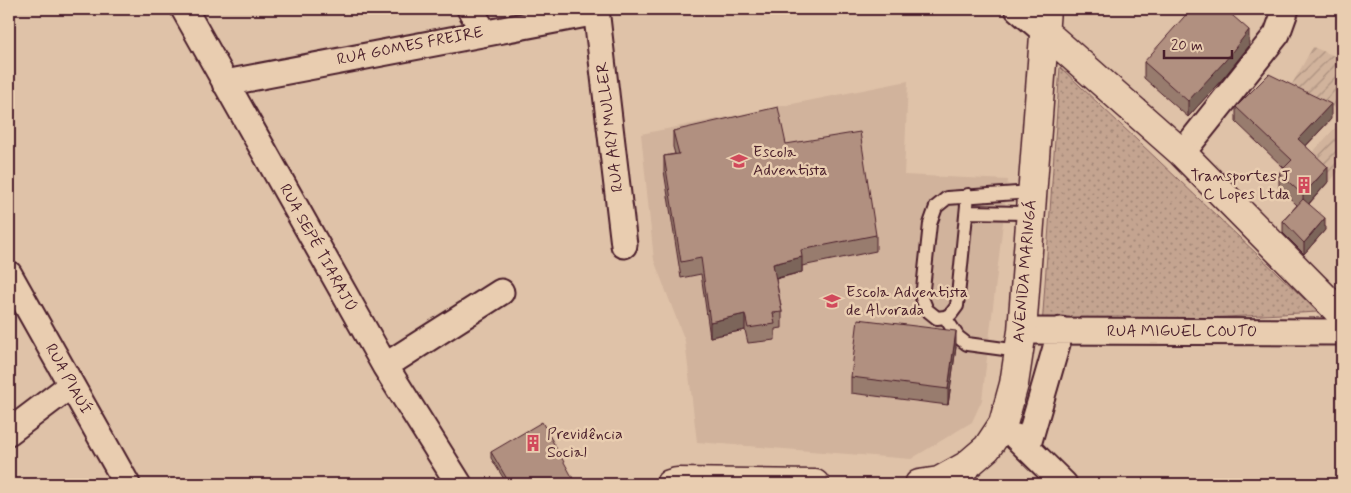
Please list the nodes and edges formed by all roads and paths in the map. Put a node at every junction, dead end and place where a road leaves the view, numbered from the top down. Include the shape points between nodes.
1 (184, 9) edge
2 (470, 9) edge
3 (1018, 9) edge
4 (1286, 9) edge
5 (596, 10) edge
6 (1046, 20) edge
7 (484, 32) junction
8 (225, 83) junction
9 (1182, 154) junction
10 (968, 196) junction
11 (1031, 202) junction
12 (966, 212) junction
13 (624, 245) dead end
14 (9, 274) edge
15 (501, 292) dead end
16 (1342, 315) edge
17 (945, 317) junction
18 (1061, 330) junction
19 (1342, 332) edge
20 (1020, 341) junction
21 (385, 366) junction
22 (71, 385) junction
23 (1003, 424) junction
24 (9, 432) edge
25 (1027, 448) junction
26 (450, 481) edge
27 (127, 484) edge
28 (670, 484) edge
29 (815, 484) edge
30 (919, 484) edge
31 (1064, 484) edge

1 - 8 street, RUA SEPÉ TIARAJÚ
2 - 7 street
3 - 6 street
4 - 9 street via 1277,34
5 - 7 street, RUA GOMES FREIRE
5 - 13 street, RUA ARY MULLER
6 - 9 main road
6 - 11 main road, AVENIDA MARINGÁ
7 - 8 street, RUA GOMES FREIRE
8 - 21 street, RUA SEPÉ TIARAJÚ
9 - 16 main road
10 - 11 lane
10 - 12 lane
10 - 17 lane via 947,198 936,207 930,224 922,298 927,310 937,318
11 - 12 lane
11 - 20 main road, AVENIDA MARINGÁ
12 - 17 lane via 957,306 952,314
14 - 22 street, RUA PIAUÍ
15 - 21 street
17 - 20 lane via 958,337 967,344
18 - 19 street, RUA MIGUEL COUTO
18 - 20 street, RUA MIGUEL COUTO
18 - 25 street
20 - 23 main road, AVENIDA MARINGÁ via 1014,384
21 - 26 street, RUA SEPÉ TIARAJÚ
22 - 24 street
22 - 27 street, RUA PIAUÍ
23 - 25 street
23 - 30 main road, AVENIDA MARINGÁ via 987,448 966,466 938,481
25 - 31 street
28 - 29 main road

